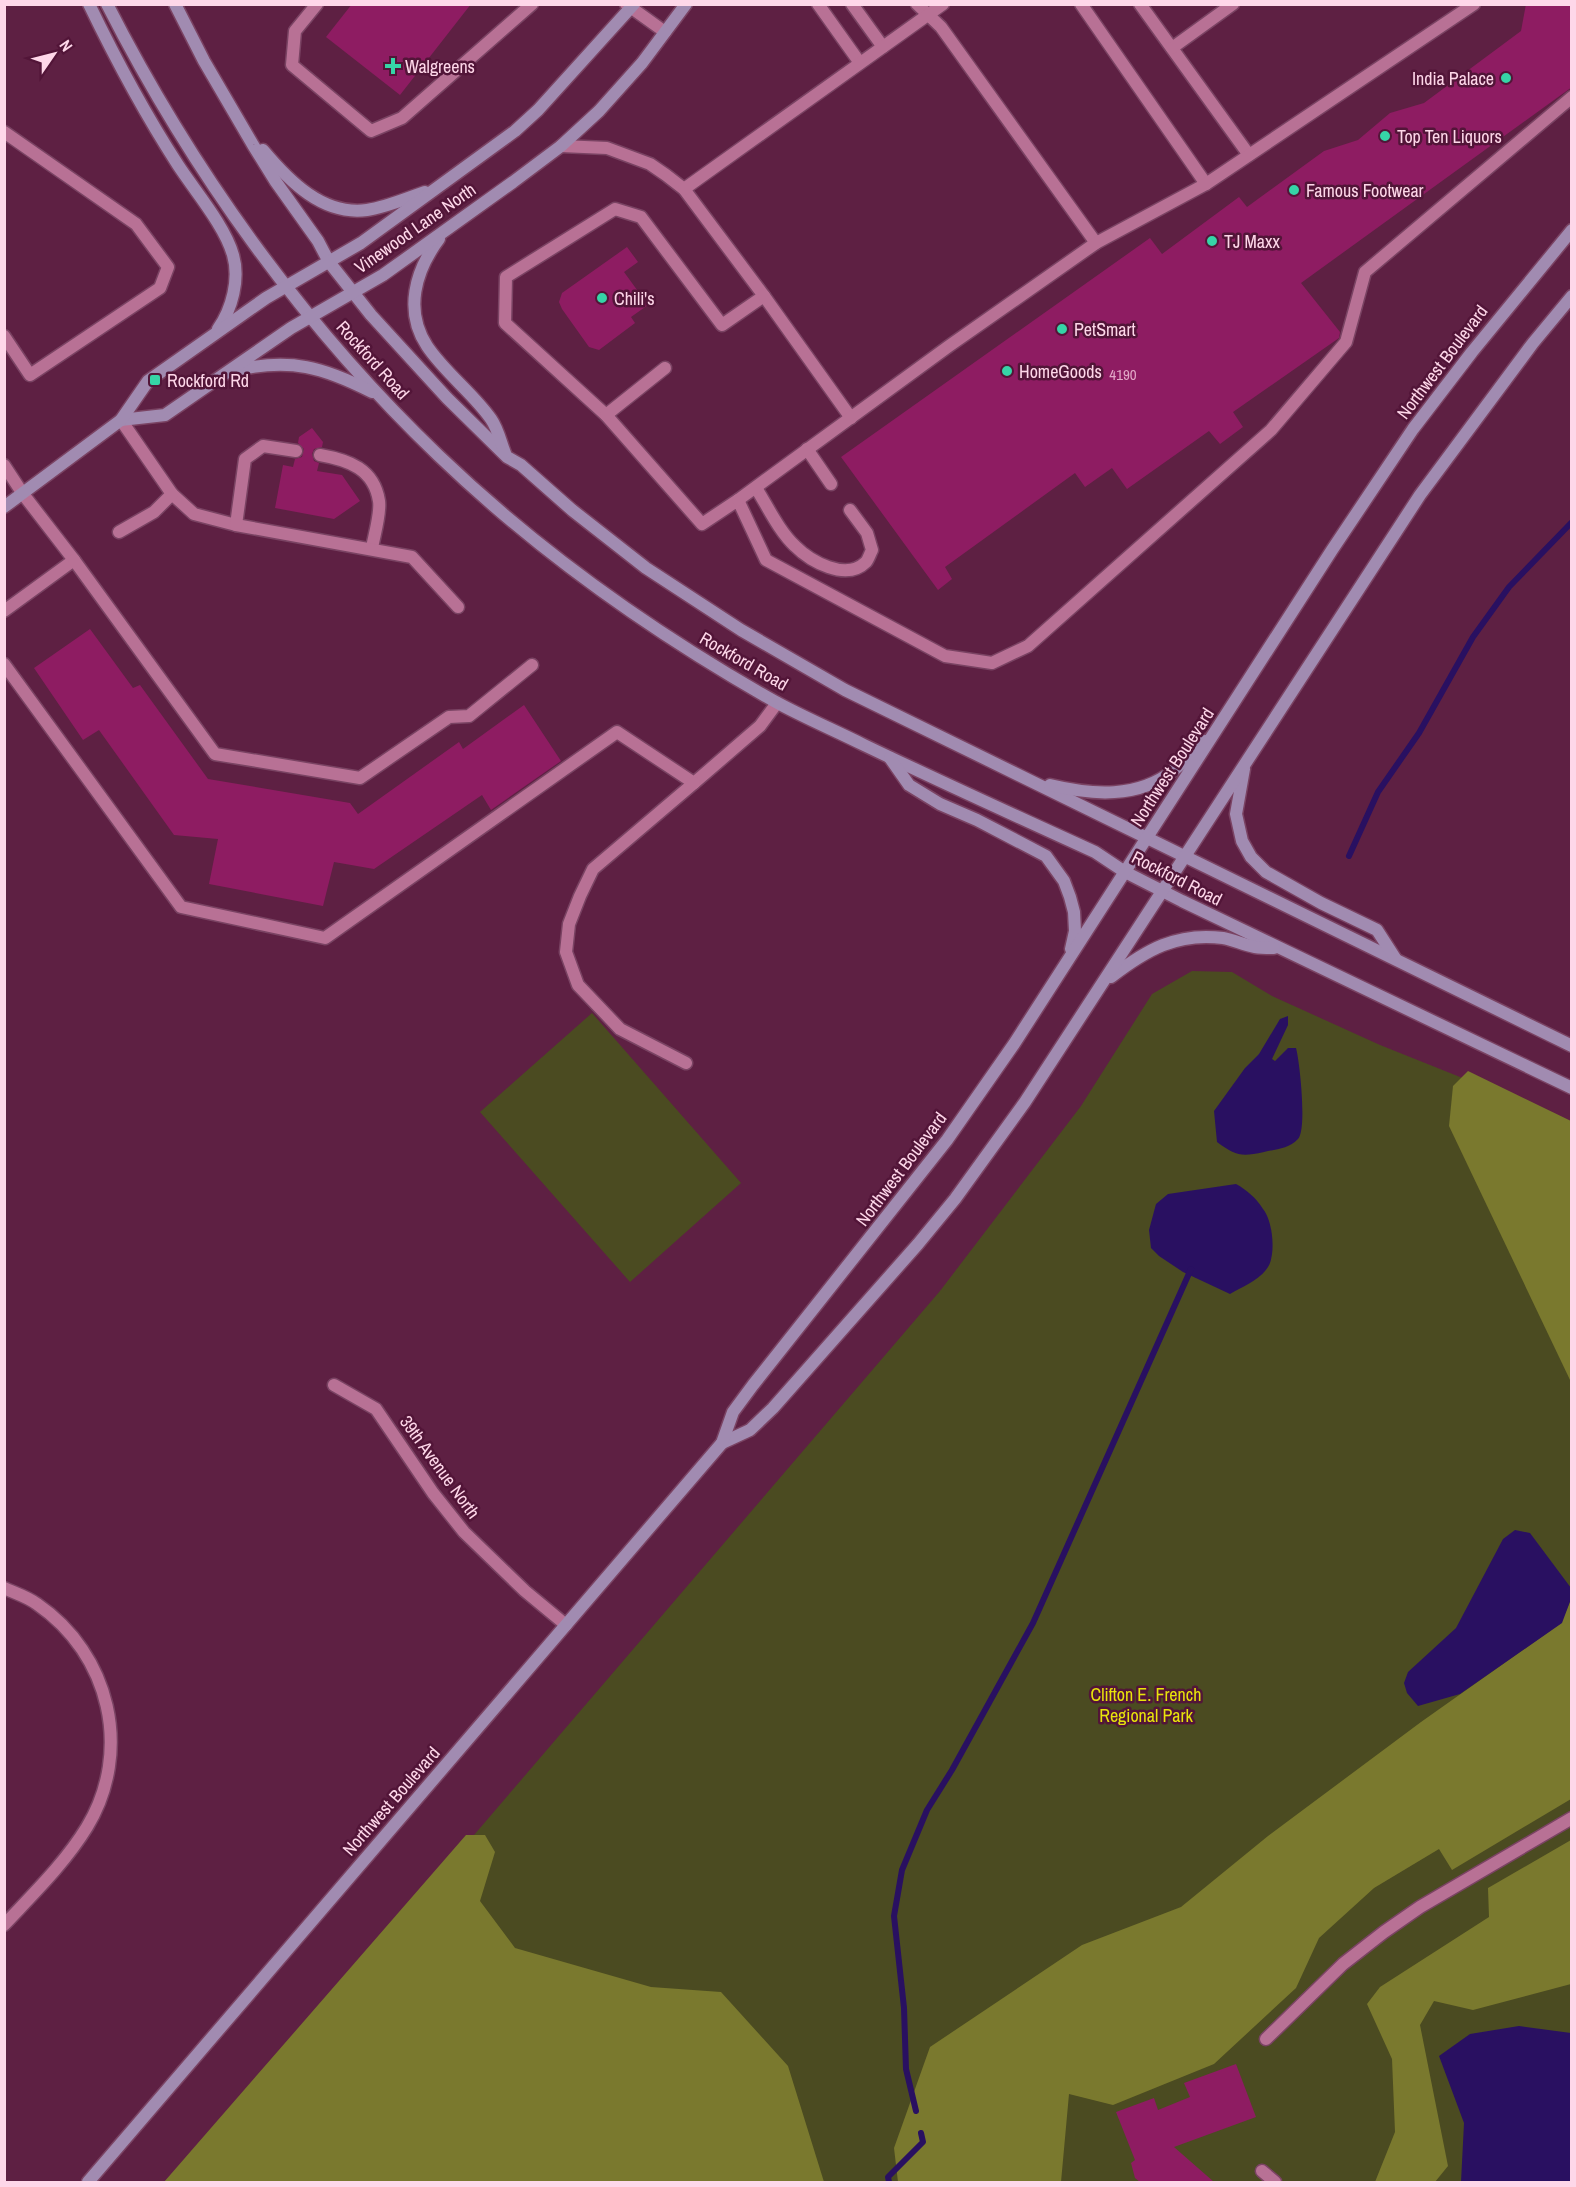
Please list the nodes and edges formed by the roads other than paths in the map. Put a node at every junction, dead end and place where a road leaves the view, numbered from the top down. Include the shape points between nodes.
1 (89, 4) edge
2 (107, 4) edge
3 (175, 4) edge
4 (317, 4) edge
5 (532, 4) edge
6 (686, 4) edge
7 (818, 4) edge
8 (852, 4) edge
9 (917, 4) edge
10 (943, 4) edge
11 (1081, 4) edge
12 (1140, 4) edge
13 (1233, 4) edge
14 (1474, 4) edge
15 (630, 6) edge
16 (928, 15) junction
17 (665, 32) junction
18 (883, 47) junction
19 (1172, 48) junction
20 (860, 63) junction
21 (1572, 97) edge
22 (236, 116) junction
23 (4, 132) edge
24 (561, 147) junction
25 (1249, 155) junction
26 (1206, 184) junction
27 (438, 188) junction
28 (684, 189) junction
29 (447, 229) junction
30 (1572, 230) edge
31 (1096, 243) junction
32 (329, 262) junction
33 (286, 286) junction
34 (352, 293) junction
35 (764, 296) junction
36 (1572, 296) edge
37 (311, 316) junction
38 (4, 336) edge
39 (213, 336) junction
40 (665, 368) dead end
41 (229, 371) junction
42 (380, 396) junction
43 (606, 415) junction
44 (851, 418) junction
45 (121, 420) junction
46 (807, 449) junction
47 (296, 451) dead end
48 (320, 455) dead end
49 (507, 457) junction
50 (4, 465) edge
51 (831, 484) dead end
52 (756, 488) junction
53 (23, 494) junction
54 (172, 494) junction
55 (738, 500) junction
56 (4, 507) edge
57 (850, 510) dead end
58 (236, 525) junction
59 (119, 532) dead end
60 (372, 548) junction
61 (74, 560) junction
62 (458, 607) dead end
63 (4, 611) edge
64 (4, 664) edge
65 (532, 665) dead end
66 (777, 703) junction
67 (1219, 728) junction
68 (889, 757) junction
69 (1245, 763) junction
70 (1023, 778) junction
71 (694, 783) junction
72 (1147, 838) junction
73 (1185, 856) junction
74 (1125, 872) junction
75 (1162, 891) junction
76 (1281, 949) junction
77 (1395, 959) junction
78 (1065, 965) junction
79 (1103, 983) junction
80 (1572, 1047) edge
81 (686, 1063) dead end
82 (1572, 1088) edge
83 (334, 1385) dead end
84 (722, 1443) junction
85 (4, 1588) edge
86 (566, 1625) junction
87 (1572, 1818) edge
88 (4, 1925) edge
89 (1266, 2039) dead end
90 (1262, 2171) dead end
91 (88, 2182) edge
92 (1275, 2182) edge

1 - 39 main road via 143,108 226,237 234,256 231,305
2 - 33 main road, Rockford Road via 179,132
3 - 22 main road, Rockford Road
4 - 5 street via 295,32 292,65 371,131 402,118
6 - 17 main road, Vinewood Lane North
7 - 20 street
8 - 18 street
9 - 16 street
10 - 16 street
11 - 26 street
12 - 19 street
13 - 19 street
14 - 25 street
15 - 17 street
15 - 27 main road, Vinewood Lane North via 538,111
16 - 18 street
16 - 31 street via 941,27
17 - 24 main road, Vinewood Lane North via 599,111
18 - 20 street
19 - 25 street
20 - 28 street
21 - 55 street via 1365,272 1346,342 1271,430 1028,646 992,663 945,656 766,560
22 - 27 main road via 291,180 339,209 367,210
22 - 32 main road, Rockford Road
23 - 38 street via 136,224 168,267 160,288 30,375
24 - 28 street via 598,146 629,154
24 - 29 main road, Vinewood Lane North
25 - 26 street
26 - 31 street
27 - 32 main road, Vinewood Lane North
28 - 35 street
29 - 34 main road, Vinewood Lane North
29 - 49 main road via 419,274 415,319 427,346 493,421
30 - 67 main road, Northwest Boulevard via 1413,429
31 - 44 street
32 - 33 main road, Vinewood Lane North
32 - 34 main road, Rockford Road
33 - 37 main road, Rockford Road
33 - 39 main road, Vinewood Lane North
34 - 37 main road, Vinewood Lane North
34 - 49 main road, Rockford Road via 447,398
35 - 43 street via 722,325 641,217 615,209 506,277 505,323
35 - 44 street
36 - 69 main road, Northwest Boulevard via 1420,495
37 - 41 main road, Vinewood Lane North
37 - 42 main road, Rockford Road
39 - 45 main road, Vinewood Lane North via 148,381
40 - 43 street
41 - 42 main road via 261,364 297,365 328,372
41 - 45 main road, Vinewood Lane North via 165,415
42 - 66 main road, Rockford Road via 531,537 678,644
43 - 55 street via 702,525
44 - 46 street
45 - 53 main road, Vinewood Lane North
45 - 54 street
46 - 51 street
46 - 52 street
47 - 58 street via 263,446 245,459
48 - 60 street via 353,463 371,478 379,502
49 - 70 main road, Rockford Road via 646,568 741,630 845,690
50 - 53 street
52 - 55 street
52 - 57 street via 794,546 828,567 856,568 866,562 872,550 867,533
53 - 56 main road, Vinewood Lane North
53 - 61 street
54 - 58 street via 194,514
54 - 59 street via 154,512
58 - 60 street
60 - 62 street via 412,557
61 - 63 street
61 - 65 street via 215,754 360,777 449,717 469,716
64 - 71 street via 181,907 325,938 617,732
66 - 68 main road, Rockford Road
66 - 71 street via 760,726
67 - 70 main road via 1174,770 1142,787 1081,792
67 - 72 main road, Northwest Boulevard
68 - 74 main road, Rockford Road via 1095,852
68 - 78 main road via 909,785 1046,856 1064,881 1074,912 1075,931
69 - 73 main road, Northwest Boulevard
69 - 77 main road via 1236,814 1242,841 1251,856 1266,872 1377,930
70 - 72 main road, Rockford Road
71 - 81 street via 593,869 569,924 566,952 578,984 620,1029
72 - 73 main road, Rockford Road
72 - 74 main road, Northwest Boulevard
73 - 75 main road, Northwest Boulevard
73 - 77 main road, Rockford Road
74 - 75 main road, Rockford Road
74 - 78 main road, Northwest Boulevard
75 - 76 main road, Rockford Road
75 - 79 main road, Northwest Boulevard
76 - 79 main road via 1204,936 1184,939 1144,953
76 - 82 main road, Rockford Road
77 - 80 main road, Rockford Road
78 - 84 main road, Northwest Boulevard via 947,1140 733,1412
79 - 84 main road, Northwest Boulevard via 1025,1102 918,1244 773,1408 750,1430
83 - 86 street, 39th Avenue North via 376,1409 464,1532
84 - 86 main road, Northwest Boulevard
85 - 88 street via 37,1604 66,1628 83,1649 104,1690 111,1725 104,1791 88,1826 66,1857
86 - 91 main road, Northwest Boulevard
87 - 89 street via 1384,1932 1343,1964
90 - 92 street

